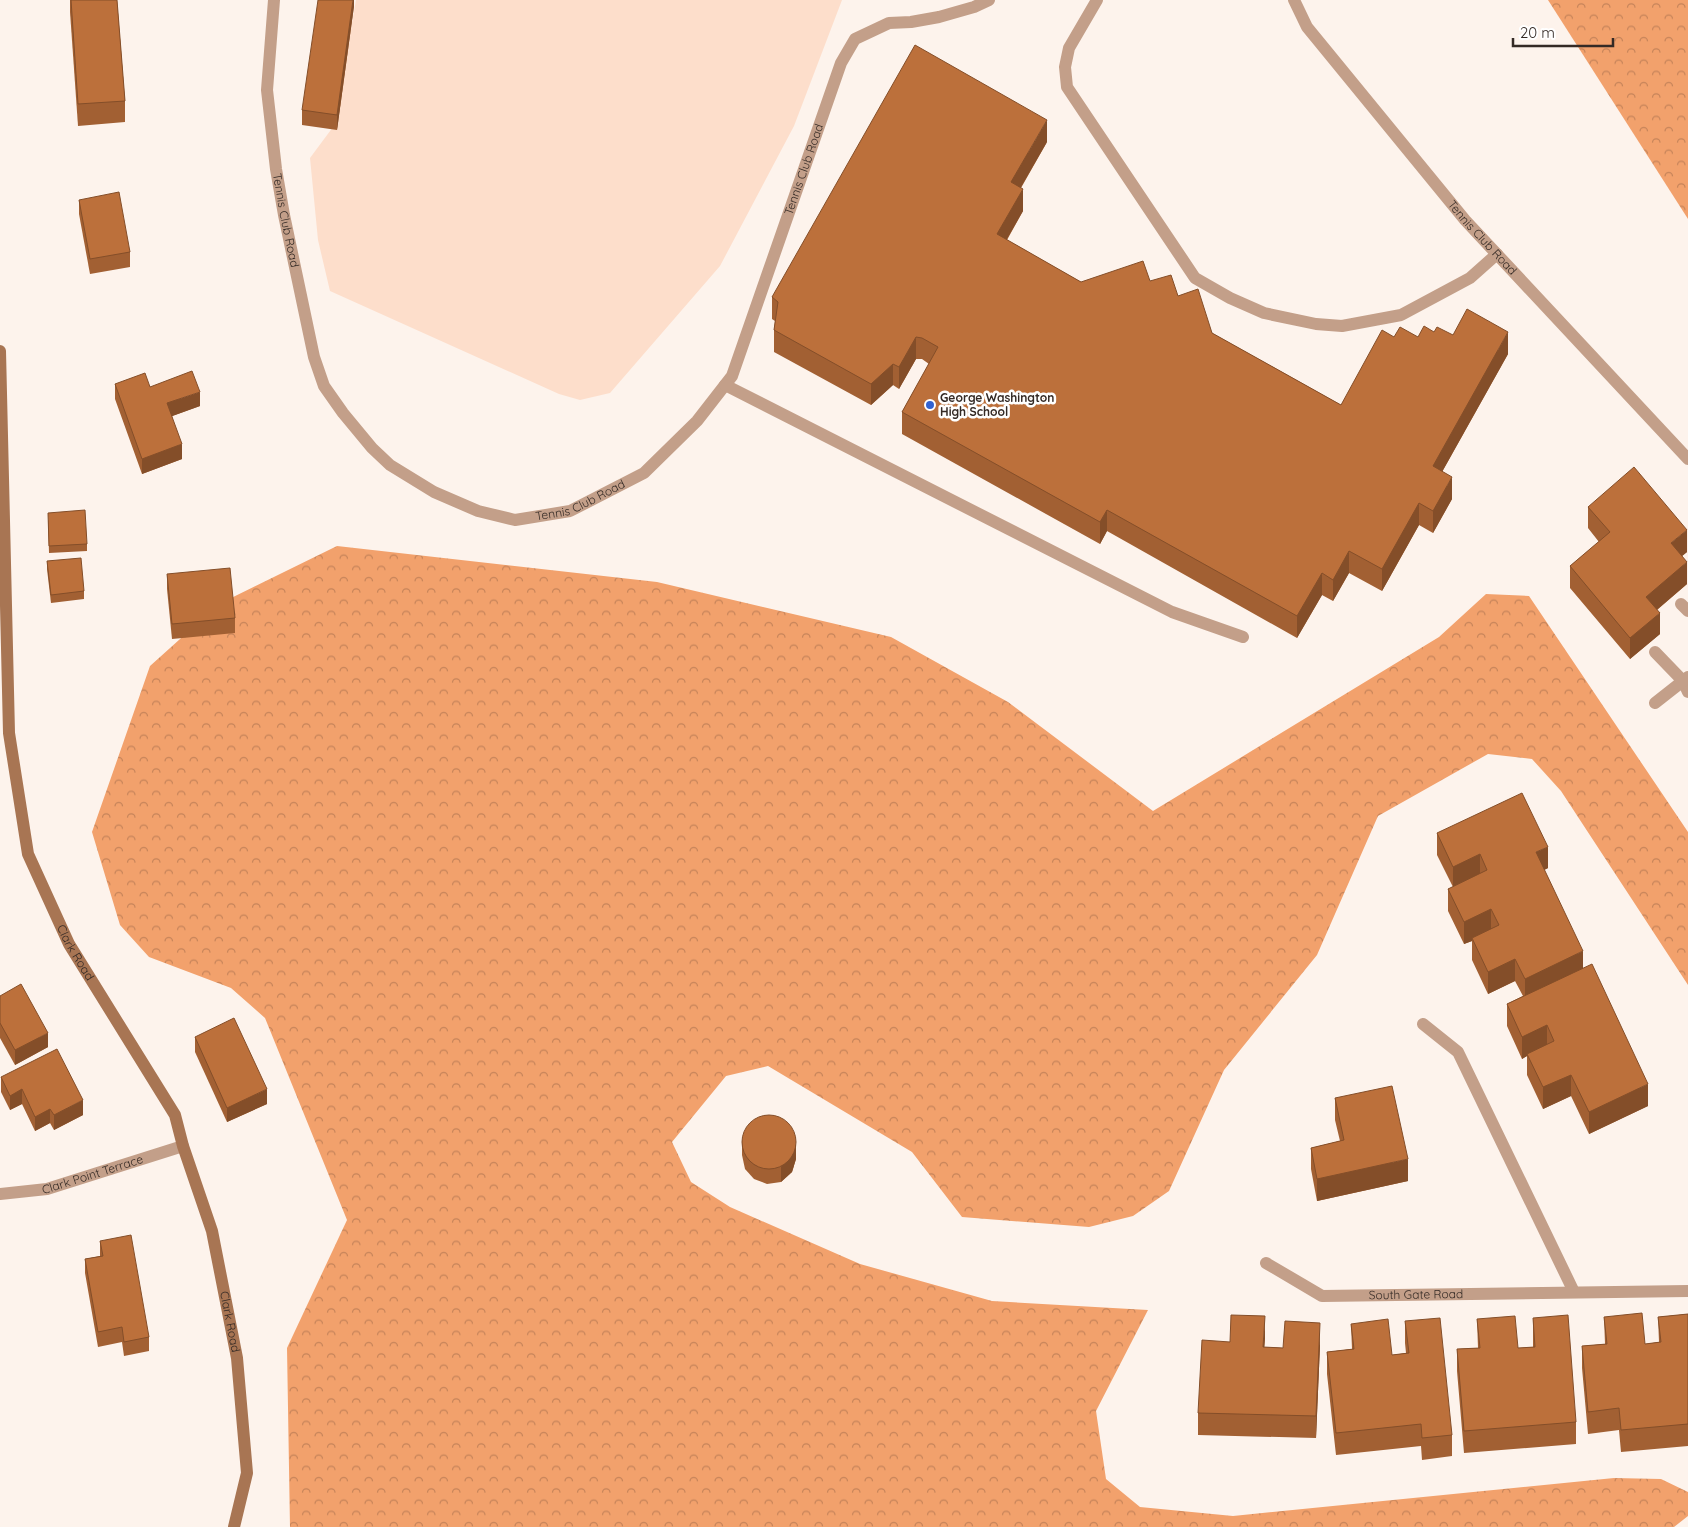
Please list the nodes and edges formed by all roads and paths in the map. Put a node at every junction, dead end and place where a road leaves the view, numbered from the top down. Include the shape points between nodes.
1 (274, 0) edge
2 (990, 0) edge
3 (1098, 0) edge
4 (1294, 0) edge
5 (1497, 254) junction
6 (0, 351) edge
7 (725, 385) junction
8 (1688, 460) edge
9 (1243, 637) dead end
10 (1655, 652) dead end
11 (1686, 684) edge
12 (1655, 703) dead end
13 (1423, 1024) dead end
14 (183, 1146) junction
15 (0, 1194) edge
16 (1266, 1263) dead end
17 (1688, 1291) edge
18 (1574, 1292) junction
19 (234, 1527) edge

1 - 7 street, Tennis Club Road via 267,90 284,215 314,357 324,386 343,413 390,465 434,492 478,511 515,520 570,511 644,473 696,421
2 - 7 street, Tennis Club Road via 939,17 889,23 855,39 841,63 732,376
3 - 5 street via 1070,48 1065,67 1067,87 1194,278 1264,313 1342,326 1401,315 1470,278
4 - 5 street, Tennis Club Road via 1307,27 1465,220
5 - 8 street, Tennis Club Road
6 - 14 street, Clark Road via 9,733 28,854 69,944 175,1115
7 - 9 street via 1172,612
10 - 11 street
11 - 12 street
13 - 18 street via 1458,1052
14 - 15 street, Clark Point Terrace via 48,1189
14 - 19 street, Clark Road via 212,1231 237,1358 247,1473
16 - 18 street, South Gate Road via 1322,1296
17 - 18 street, South Gate Road

